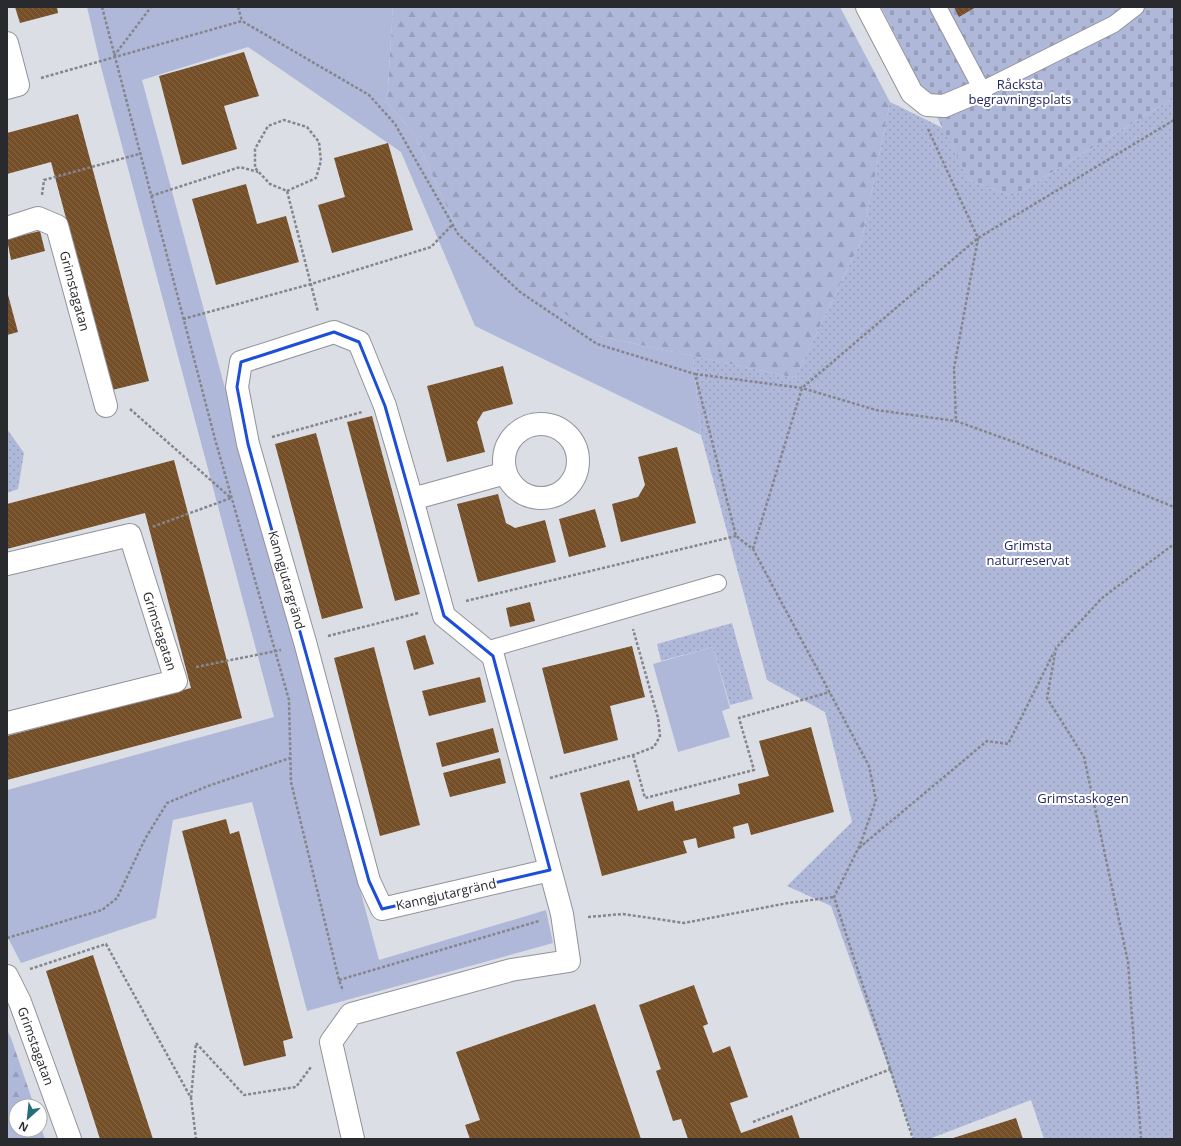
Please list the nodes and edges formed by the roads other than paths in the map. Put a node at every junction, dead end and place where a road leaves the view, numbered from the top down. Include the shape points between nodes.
1 (867, 7) edge
2 (938, 7) edge
3 (1136, 7) edge
4 (7, 43) edge
5 (12, 86) edge
6 (982, 90) junction
7 (7, 228) edge
8 (106, 406) road end
9 (506, 473) dead end
10 (412, 499) junction
11 (7, 564) edge
12 (718, 583) dead end
13 (486, 650) junction
14 (7, 722) edge
15 (550, 870) junction
16 (7, 976) edge
17 (70, 1139) edge
18 (352, 1139) edge

1 - 6 street via 912,93 927,105 944,106
2 - 6 lane
3 - 6 lane via 1114,24
4 - 5 street
7 - 8 street, Grimstagatan via 38,218 57,226
9 - 10 street
10 - 13 street, Kanngjutargränd via 444,616
10 - 15 street, Kanngjutargränd via 385,406 359,342 334,332 241,362 237,387 248,444 305,642 369,881 382,908
11 - 14 street, Grimstagatan via 130,535 176,681 8,724
12 - 13 lane
13 - 15 street, Kanngjutargränd via 493,656
15 - 18 street, Kanngjutargränd via 562,914 569,961 511,970 351,1014 331,1042
16 - 17 street, Grimstagatan via 20,1002

